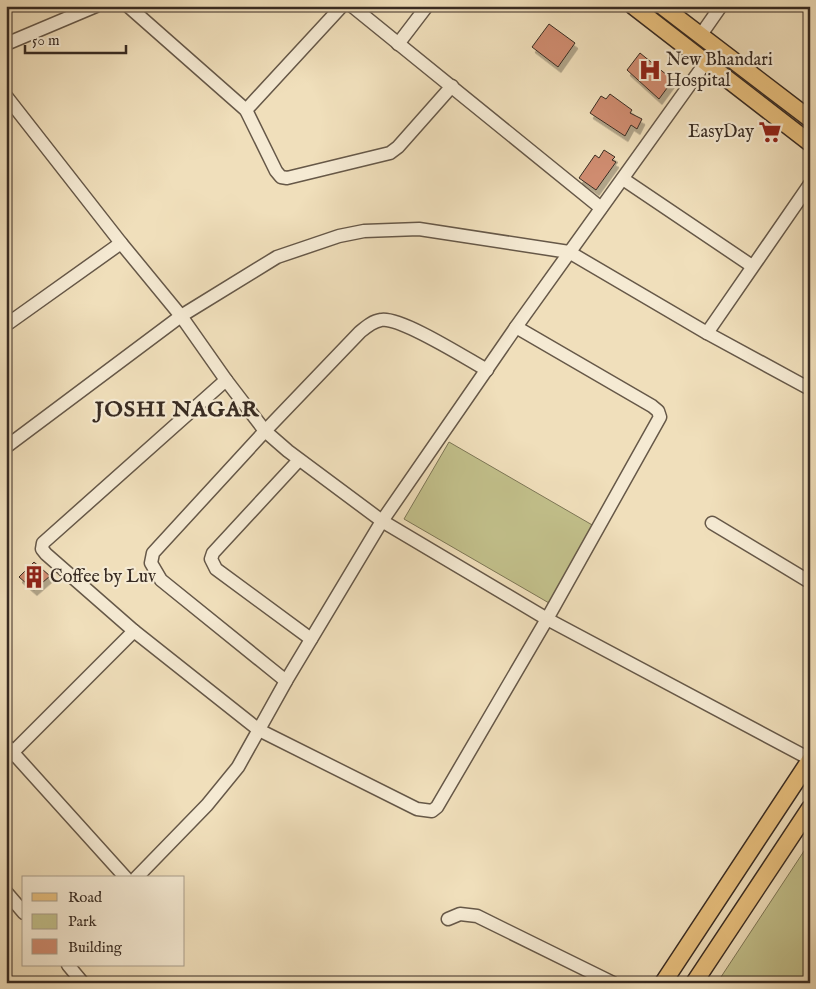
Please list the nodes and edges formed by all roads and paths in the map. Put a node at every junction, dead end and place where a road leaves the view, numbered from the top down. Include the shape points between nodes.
1 (96, 6) edge
2 (128, 6) edge
3 (342, 6) edge
4 (352, 6) edge
5 (427, 6) edge
6 (633, 6) edge
7 (662, 6) edge
8 (721, 6) edge
9 (700, 36) junction
10 (6, 44) edge
11 (398, 44) junction
12 (706, 62) junction
13 (452, 86) junction
14 (6, 96) edge
15 (246, 110) junction
16 (810, 119) edge
17 (810, 143) edge
18 (623, 179) junction
19 (810, 184) edge
20 (601, 208) junction
21 (121, 243) junction
22 (569, 252) junction
23 (752, 266) junction
24 (181, 316) junction
25 (6, 325) edge
26 (516, 327) junction
27 (707, 333) junction
28 (487, 370) junction
29 (226, 380) junction
30 (810, 389) edge
31 (265, 430) junction
32 (6, 447) edge
33 (299, 460) junction
34 (382, 521) junction
35 (712, 523) dead end
36 (810, 582) edge
37 (547, 619) junction
38 (134, 631) junction
39 (311, 639) junction
40 (286, 681) junction
41 (259, 730) junction
42 (8, 752) edge
43 (810, 760) edge
44 (810, 808) edge
45 (124, 876) edge
46 (138, 876) edge
47 (6, 892) edge
48 (22, 911) edge
49 (448, 919) dead end
50 (69, 966) edge
51 (83, 983) edge
52 (613, 983) edge
53 (663, 983) edge
54 (694, 983) edge

1 - 10 street
2 - 15 street
3 - 15 street
4 - 11 street
5 - 11 street
6 - 12 main road
7 - 9 main road
8 - 9 street
9 - 16 main road
11 - 13 street
12 - 17 main road
12 - 18 street
13 - 15 street via 390,153 294,178 281,177 276,172
13 - 20 street
14 - 21 street
18 - 20 street
18 - 23 street
19 - 23 street
20 - 22 street
21 - 24 street
21 - 25 street
22 - 24 street via 419,229 364,231 277,257
22 - 26 street
22 - 27 street
23 - 27 street
24 - 29 street
24 - 32 street
26 - 28 street
26 - 37 street via 652,406 660,414 658,423
27 - 30 street
28 - 31 street via 402,323 381,320 360,332
28 - 34 street
29 - 31 street
29 - 38 street via 43,543 42,549 46,554
31 - 33 street
31 - 40 street via 153,554 151,563 161,580
33 - 34 street
33 - 39 street via 211,559 216,569
34 - 37 street
34 - 39 street
35 - 36 street
37 - 41 street via 432,811 416,809
37 - 43 street
38 - 41 street
38 - 42 street
39 - 40 street
40 - 41 street
41 - 46 street via 224,786
42 - 45 street
43 - 53 main road
44 - 54 main road
47 - 48 street
49 - 52 street via 460,914 477,916
50 - 51 street

